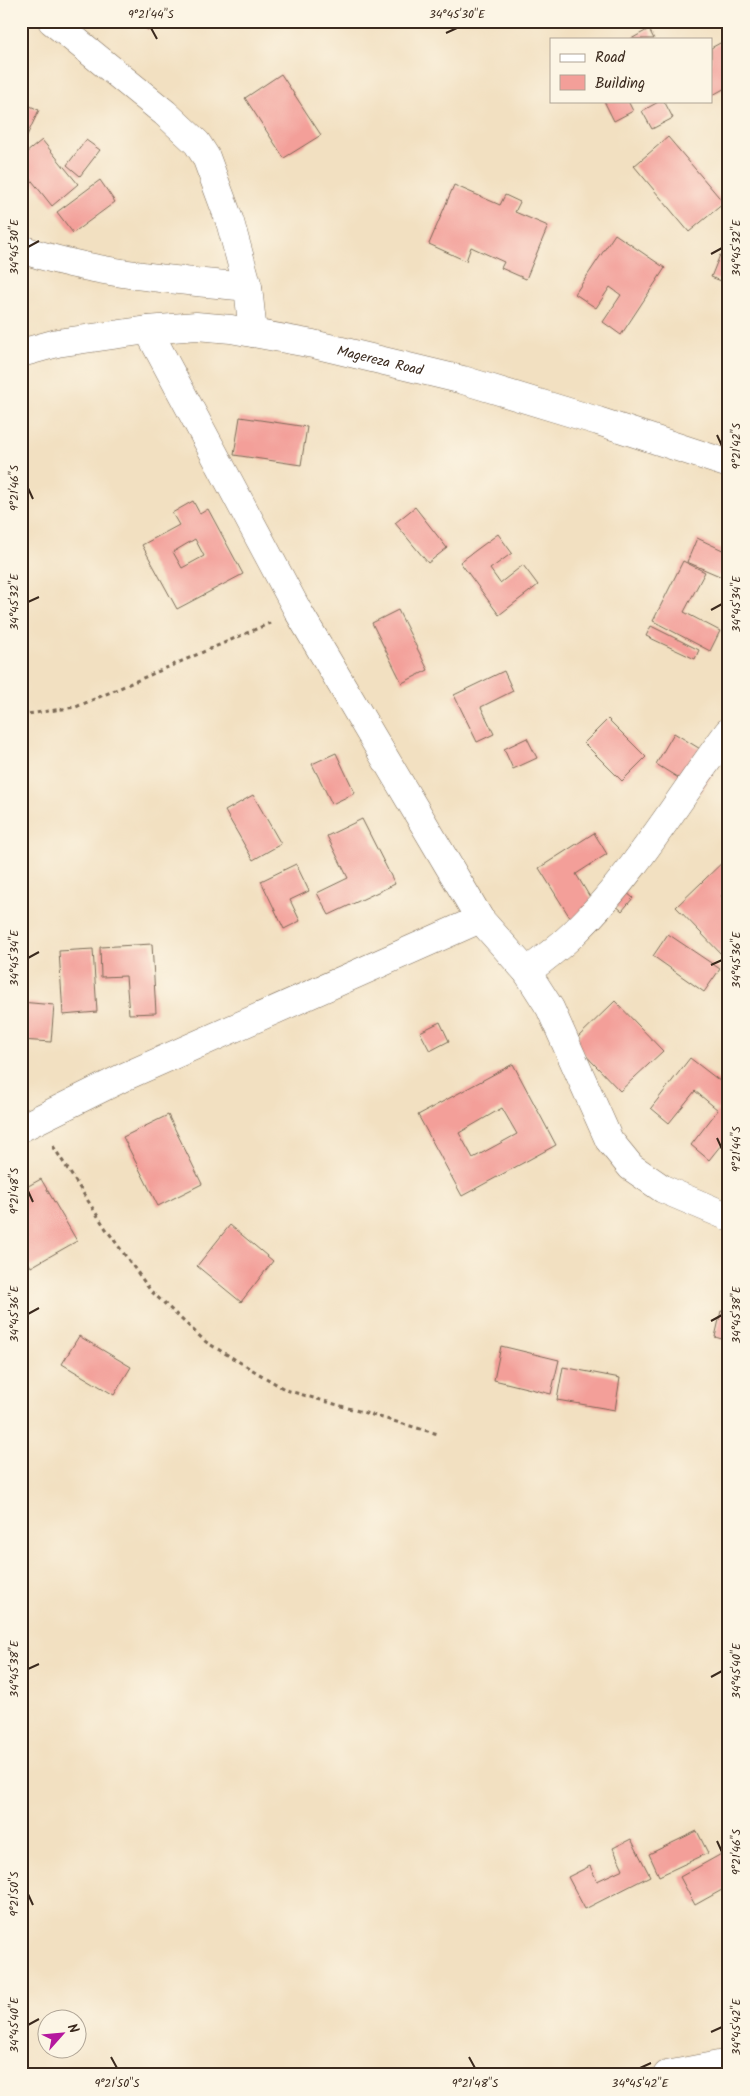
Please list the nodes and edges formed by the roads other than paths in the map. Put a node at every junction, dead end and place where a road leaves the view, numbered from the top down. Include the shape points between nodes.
1 (52, 21) edge
2 (21, 248) edge
3 (248, 287) junction
4 (148, 330) junction
5 (253, 333) junction
6 (21, 353) edge
7 (729, 464) edge
8 (729, 731) edge
9 (480, 919) junction
10 (527, 972) junction
11 (29, 1124) edge
12 (729, 1217) edge
13 (729, 2063) edge
14 (666, 2075) edge

1 - 3 street via 197,143 217,183
2 - 3 street via 115,272
3 - 5 street
4 - 5 street, Magereza Road via 196,326
4 - 6 street, Magereza Road via 57,343
4 - 9 street via 298,611
5 - 7 street, Magereza Road via 463,380
8 - 10 street via 611,892 573,934
9 - 10 street
9 - 11 street via 132,1073
10 - 12 street via 550,1008 609,1140 631,1167 663,1189
13 - 14 street

